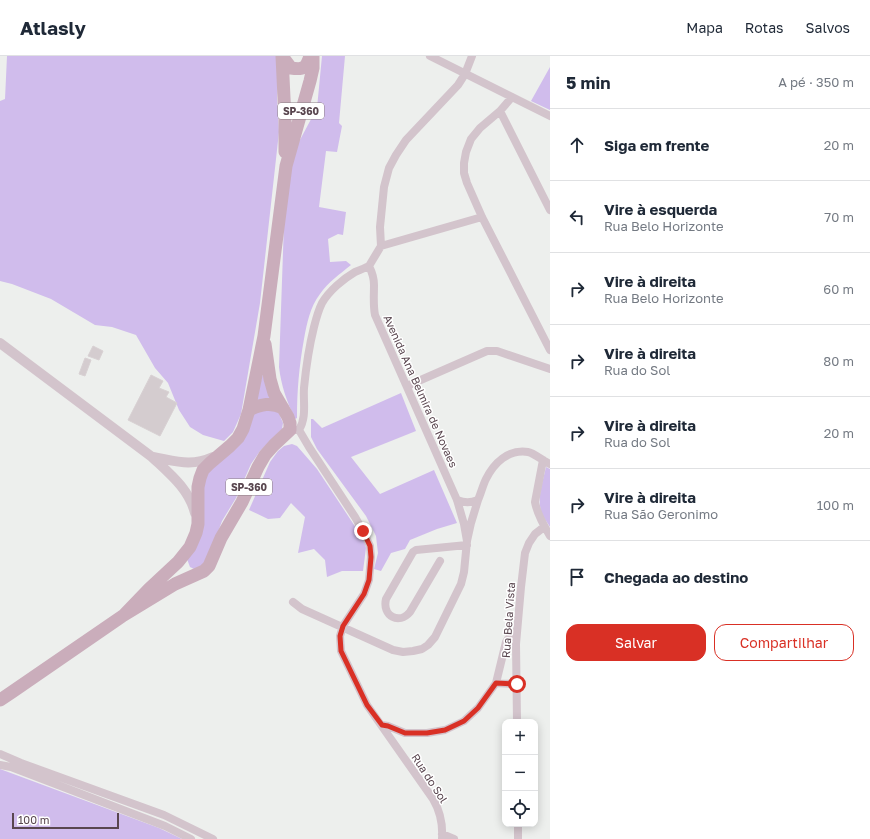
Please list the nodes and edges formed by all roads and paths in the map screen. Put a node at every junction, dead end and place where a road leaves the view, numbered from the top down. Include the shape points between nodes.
1 (282, 56) edge
2 (312, 56) edge
3 (430, 56) edge
4 (472, 56) edge
5 (465, 74) junction
6 (512, 97) junction
7 (500, 111) junction
8 (550, 116) edge
9 (286, 166) junction
10 (550, 210) edge
11 (482, 217) junction
12 (381, 246) junction
13 (369, 266) junction
14 (264, 336) junction
15 (0, 343) edge
16 (550, 350) edge
17 (550, 369) edge
18 (407, 386) junction
19 (283, 408) junction
20 (249, 410) junction
21 (295, 430) junction
22 (219, 455) junction
23 (152, 457) junction
24 (547, 462) edge
25 (457, 500) junction
26 (478, 500) junction
27 (198, 521) junction
28 (544, 527) junction
29 (550, 536) edge
30 (467, 543) junction
31 (183, 556) junction
32 (440, 561) dead end
33 (204, 571) junction
34 (293, 602) dead end
35 (124, 615) junction
36 (343, 626) junction
37 (516, 631) junction
38 (496, 683) junction
39 (517, 684) junction
40 (12, 692) junction
41 (0, 700) edge
42 (0, 708) edge
43 (517, 719) edge
44 (382, 725) junction
45 (405, 733) junction
46 (397, 748) junction
47 (0, 754) edge
48 (0, 764) edge
49 (518, 827) edge
50 (442, 837) edge
51 (191, 839) edge
52 (213, 839) edge
53 (454, 839) edge
54 (518, 839) edge

1 - 2 main road, SP-360 via 291,68 299,69 305,67
1 - 9 main road, SP-360
2 - 9 main road, SP-360 via 310,81
3 - 5 street
4 - 5 street
5 - 6 street
5 - 12 street via 458,85 406,140 389,168 384,187
6 - 7 street
6 - 8 street
7 - 10 street
7 - 11 street via 471,139 464,163 467,184
9 - 14 main road, SP-360
11 - 12 street
11 - 16 street
12 - 13 street
13 - 18 street, Avenida Ana Belmira de Novaes via 374,284 375,315
13 - 21 street via 343,280 322,303 310,343 304,389 304,418
14 - 19 main road, SP-360 via 270,379 274,393
14 - 20 main road, SP-360
15 - 23 street
17 - 18 street via 497,351 487,351
18 - 25 street, Avenida Ana Belmira de Novaes
19 - 20 main road via 268,404
19 - 21 main road, SP-360
20 - 22 main road, SP-360 via 238,438
21 - 33 main road, SP-360 via 265,455 209,566
21 - 36 street via 355,517 370,546 369,580 364,594
22 - 23 street via 194,463
22 - 27 main road, SP-360 via 203,470 200,478
23 - 27 street via 182,486 189,496
24 - 26 street via 529,452 510,454 501,460 486,479
24 - 28 street via 535,502
25 - 26 street
25 - 30 street, Avenida Ana Belmira de Novaes
26 - 30 street
27 - 31 main road, SP-360 via 194,540
28 - 29 street
28 - 37 street, Rua Bela Vista via 535,534 526,553
30 - 32 street via 413,552 386,600 385,608 390,616 407,616
30 - 36 street via 461,584 435,637 428,645 413,651 393,650
31 - 33 main road via 185,567 190,571
31 - 35 main road, SP-360
33 - 35 main road, SP-360 via 175,584
34 - 36 street via 302,609
35 - 40 main road, SP-360
36 - 44 street, Rua do Sol via 340,636 341,651 367,705
37 - 38 street via 506,642
37 - 39 street, Rua Bela Vista
38 - 39 street
38 - 45 street via 478,708 464,721 445,730
39 - 43 street, Rua Bela Vista
40 - 41 main road, SP-360
40 - 42 main road, SP-360
44 - 45 street
44 - 46 street, Rua do Sol
45 - 46 street
46 - 50 street, Rua do Sol via 438,807
47 - 52 street via 164,815
48 - 51 street
49 - 54 street
50 - 53 street

